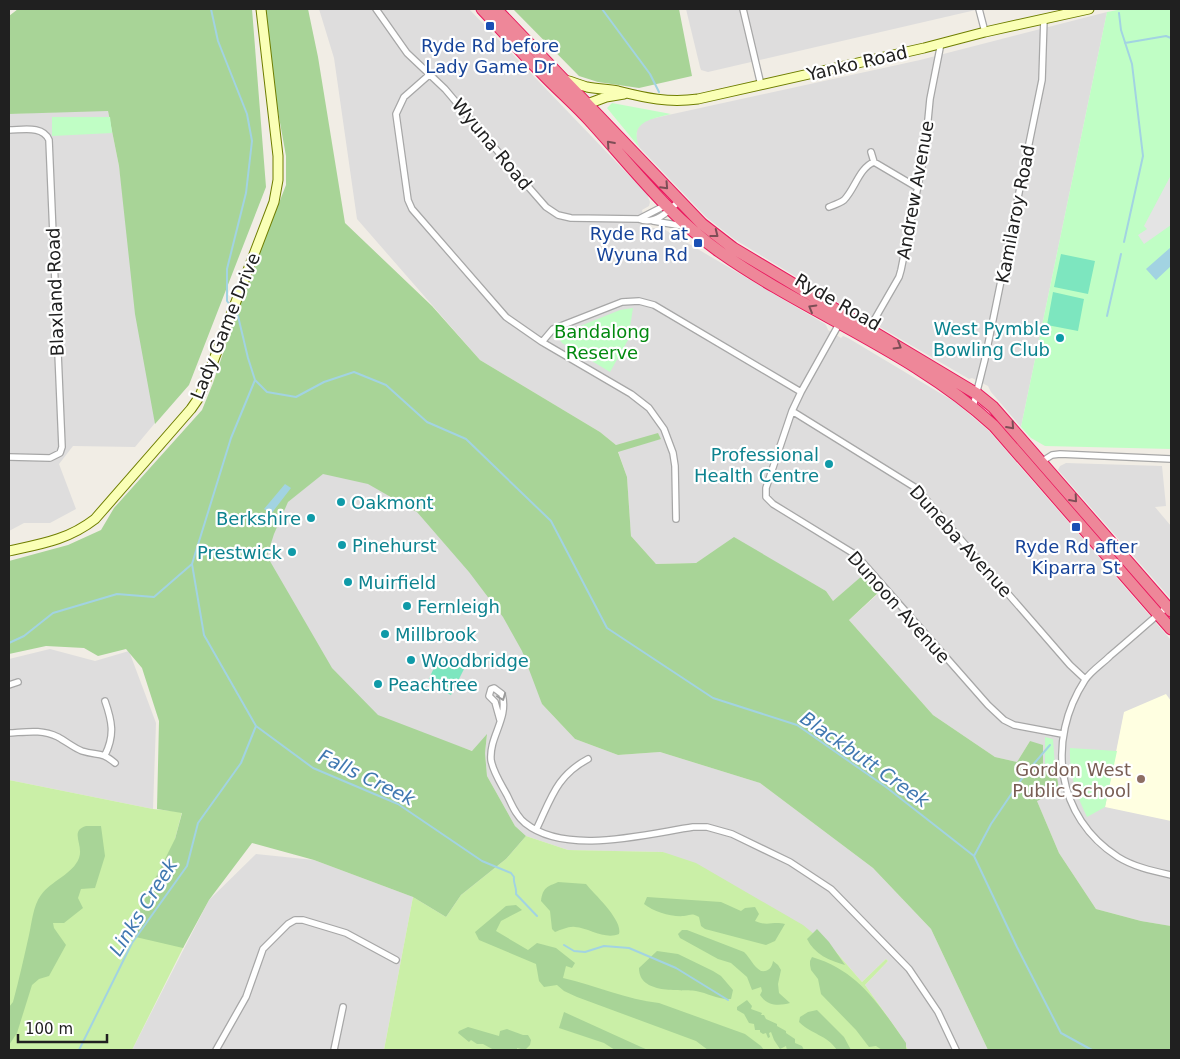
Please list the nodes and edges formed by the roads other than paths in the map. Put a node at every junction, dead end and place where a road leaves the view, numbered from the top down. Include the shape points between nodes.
1 (261, 9) edge
2 (376, 9) edge
3 (482, 9) edge
4 (496, 9) edge
5 (743, 9) edge
6 (979, 9) edge
7 (1089, 9) edge
8 (1044, 18) junction
9 (985, 32) junction
10 (941, 43) junction
11 (429, 75) junction
12 (565, 80) junction
13 (761, 85) junction
14 (609, 90) junction
15 (625, 94) junction
16 (583, 104) junction
17 (9, 130) edge
18 (871, 152) dead end
19 (874, 162) junction
20 (918, 188) junction
21 (672, 205) junction
22 (830, 207) dead end
23 (639, 219) junction
24 (652, 220) junction
25 (690, 228) junction
26 (839, 324) junction
27 (869, 329) junction
28 (542, 342) junction
29 (801, 392) junction
30 (977, 394) junction
31 (973, 407) junction
32 (792, 412) junction
33 (9, 457) edge
34 (1171, 459) edge
35 (1042, 462) junction
36 (1033, 470) junction
37 (676, 519) dead end
38 (9, 551) edge
39 (1166, 611) edge
40 (1171, 629) edge
41 (1085, 679) junction
42 (18, 682) dead end
43 (9, 685) edge
44 (105, 701) dead end
45 (500, 720) junction
46 (9, 733) edge
47 (1062, 734) junction
48 (105, 755) junction
49 (588, 759) dead end
50 (115, 763) dead end
51 (536, 830) junction
52 (1171, 875) edge
53 (396, 960) dead end
54 (342, 1007) dead end
55 (216, 1050) edge
56 (334, 1050) edge
57 (956, 1050) edge

1 - 38 main road, Lady Game Drive via 278,180 267,222 200,396 106,507 83,528 59,540
2 - 11 street, Wyuna Road via 407,53
3 - 16 highway, Ryde Road via 541,73
4 - 12 highway, Ryde Road
5 - 13 street
6 - 9 street
7 - 8 main road, Yanko Road
8 - 9 main road, Yanko Road
8 - 30 street, Kamilaroy Road via 1042,80
9 - 10 main road, Yanko Road
10 - 13 main road, Yanko Road
10 - 20 street, Andrew Avenue
11 - 23 street, Wyuna Road via 445,88 510,167 552,211 571,218
11 - 28 street via 404,97 396,114 408,200 412,209 506,317
12 - 14 main road, Yanko Road
12 - 16 highway, Ryde Road
13 - 15 main road, Yanko Road via 698,99 672,101
14 - 15 main road, Yanko Road
14 - 16 main road
15 - 16 main road, Yanko Road
16 - 21 highway, Ryde Road
17 - 33 street, Blaxland Road via 38,130 49,140 62,447 60,453 50,458
18 - 19 street
19 - 20 street
19 - 22 street via 844,200
20 - 27 street, Andrew Avenue via 899,277
21 - 23 street, Wyuna Road
21 - 24 street
21 - 25 highway, Ryde Road
21 -> 27 highway, Ryde Road via 733,248
23 - 24 street, Wyuna Road
24 - 25 street, Wyuna Road
26 -> 25 highway, Ryde Road via 735,262
26 - 29 street, Dunoon Avenue
26 - 31 highway, Ryde Road
27 -> 30 highway, Ryde Road
28 - 29 street via 553,330 622,302 639,300 654,305
28 - 37 street via 631,394 657,417 673,453
29 - 32 street, Dunoon Avenue
30 - 31 street, Kamilaroy Road
30 -> 35 highway, Ryde Road via 1001,415
31 - 36 highway, Ryde Road
32 - 41 street, Duneba Avenue via 916,488
32 - 47 street, Dunoon Avenue via 766,488 769,501 856,555 1004,720 1014,725
34 - 35 street via 1060,454
35 - 36 street
35 -> 39 highway, Ryde Road
36 - 39 highway, Ryde Road
39 - 40 highway, Ryde Road
39 - 41 street
41 - 47 street
42 - 43 street
44 - 48 street via 112,727
45 -> 45 street via 495,702 489,696 494,688 502,694 504,702
45 - 51 street via 492,754 493,766 515,811
46 - 48 street via 44,732 83,751
47 - 52 street via 1062,767 1066,786 1074,810 1092,836 1133,864
48 - 50 street
49 - 51 street via 561,778
51 - 57 street via 558,837 591,841 707,827 732,834 790,862 831,889 909,969 938,1012
53 - 55 street via 346,933 295,920 263,949 246,997
54 - 56 street

